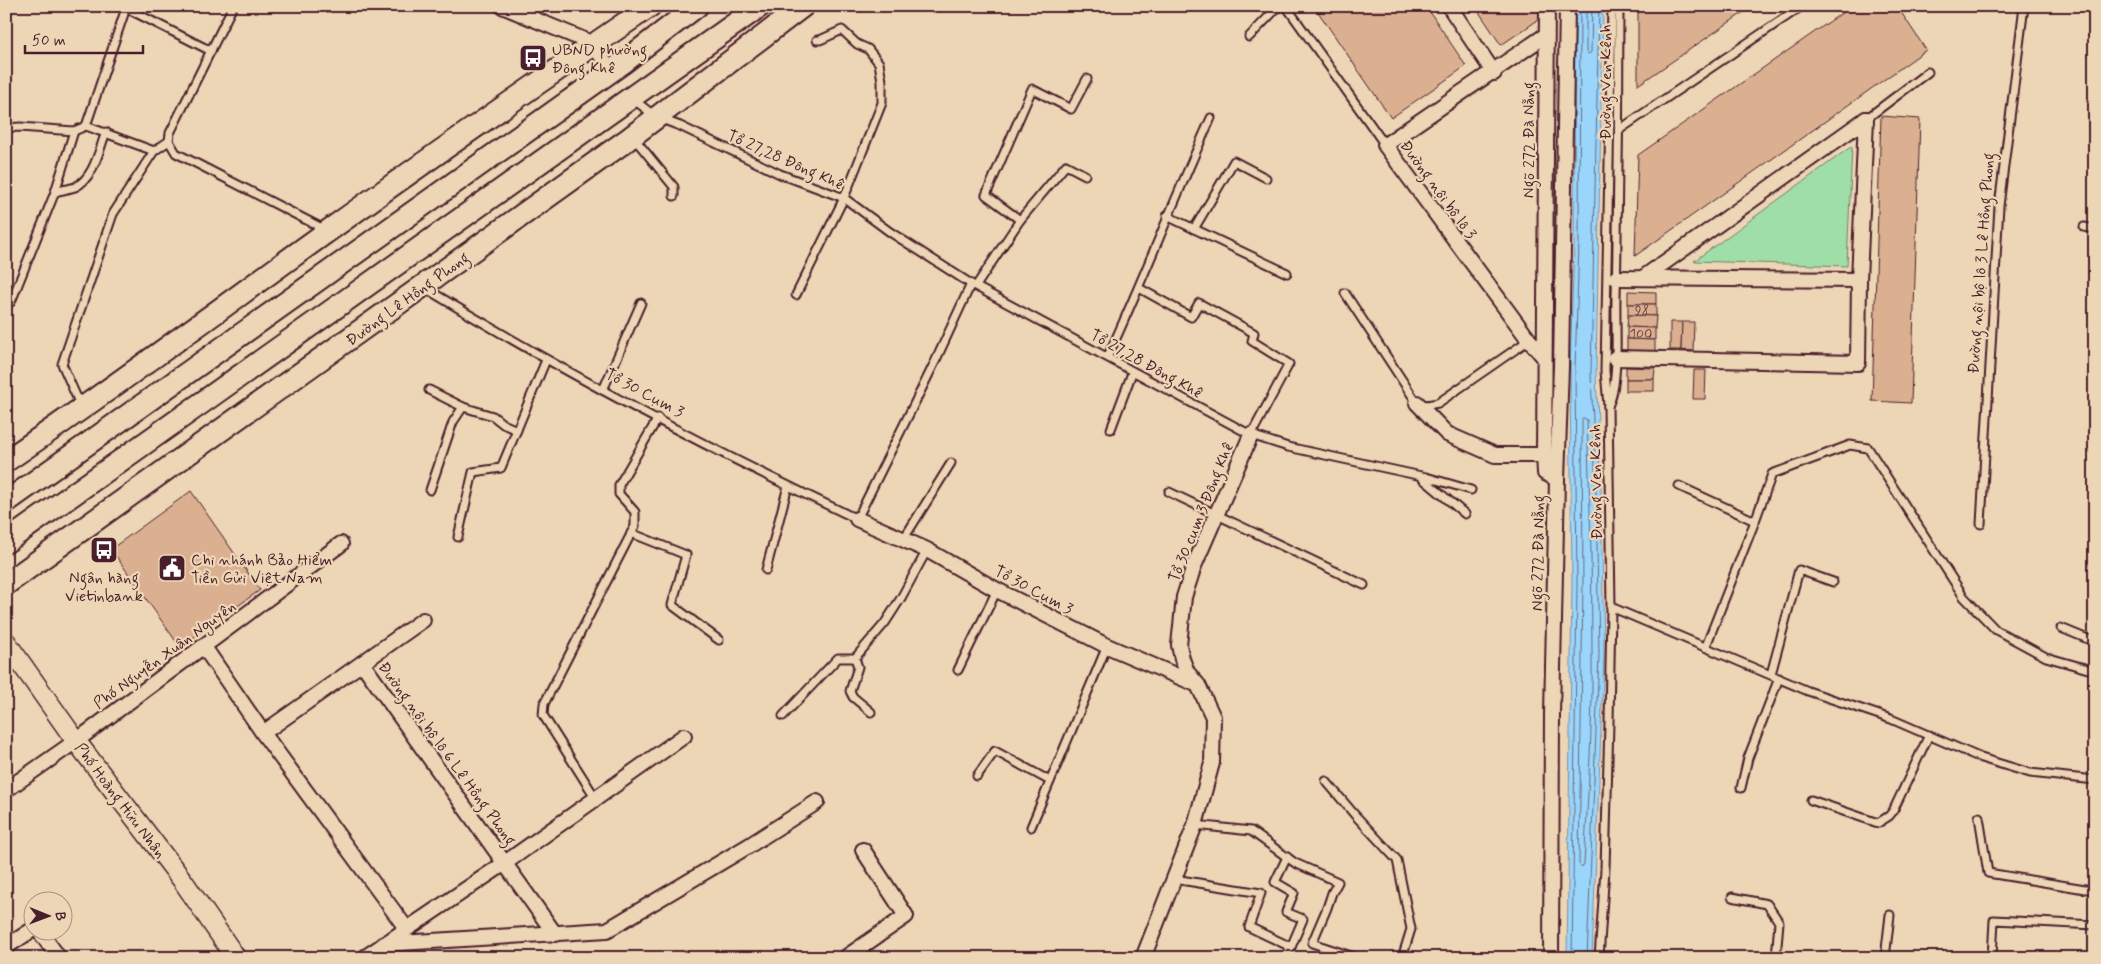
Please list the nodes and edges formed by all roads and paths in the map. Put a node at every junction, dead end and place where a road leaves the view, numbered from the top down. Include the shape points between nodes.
1 (233, 6) edge
2 (502, 6) edge
3 (650, 6) edge
4 (697, 6) edge
5 (760, 6) edge
6 (803, 6) edge
7 (1279, 6) edge
8 (1286, 6) edge
9 (1449, 6) edge
10 (1547, 6) edge
11 (1567, 6) edge
12 (1612, 6) edge
13 (1619, 6) edge
14 (1802, 6) edge
15 (2024, 6) edge
16 (1546, 35) junction
17 (1249, 37) dead end
18 (817, 40) dead end
19 (594, 44) junction
20 (211, 51) junction
21 (610, 71) junction
22 (1928, 72) dead end
23 (1494, 73) junction
24 (1087, 79) dead end
25 (631, 98) junction
26 (656, 118) junction
27 (1211, 118) dead end
28 (1866, 119) junction
29 (86, 126) junction
30 (6, 128) edge
31 (1619, 130) junction
32 (74, 131) junction
33 (106, 132) junction
34 (632, 136) junction
35 (169, 141) junction
36 (1385, 145) junction
37 (154, 151) junction
38 (1085, 175) dead end
39 (1266, 178) dead end
40 (55, 192) junction
41 (674, 196) dead end
42 (844, 198) junction
43 (1167, 216) junction
44 (1020, 220) junction
45 (2084, 227) dead end
46 (1194, 229) junction
47 (2095, 229) edge
48 (328, 230) junction
49 (1287, 272) dead end
50 (1644, 277) junction
51 (1616, 278) junction
52 (1859, 280) junction
53 (973, 285) junction
54 (423, 287) junction
55 (1139, 288) junction
56 (1345, 293) dead end
57 (796, 295) dead end
58 (6, 300) edge
59 (641, 304) dead end
60 (1529, 340) junction
61 (1108, 356) junction
62 (1544, 357) junction
63 (1615, 358) junction
64 (546, 360) junction
65 (1132, 372) junction
66 (429, 390) dead end
67 (603, 390) junction
68 (1417, 403) junction
69 (463, 406) junction
70 (1608, 406) junction
71 (82, 410) junction
72 (658, 418) junction
73 (1111, 429) dead end
74 (517, 430) junction
75 (1251, 435) junction
76 (1544, 455) junction
77 (6, 461) edge
78 (951, 463) dead end
79 (1420, 476) junction
80 (1557, 479) junction
81 (788, 486) junction
82 (1679, 486) dead end
83 (430, 490) dead end
84 (1470, 490) dead end
85 (1169, 492) dead end
86 (6, 502) edge
87 (1465, 514) dead end
88 (1216, 515) junction
89 (857, 519) junction
90 (1755, 521) junction
91 (1981, 524) dead end
92 (631, 533) junction
93 (458, 537) dead end
94 (903, 540) junction
95 (6, 542) edge
96 (341, 544) dead end
97 (927, 550) junction
98 (766, 570) dead end
99 (1833, 582) dead end
100 (6, 584) edge
101 (1364, 585) dead end
102 (997, 590) junction
103 (1611, 607) junction
104 (423, 620) dead end
105 (2061, 628) dead end
106 (720, 640) dead end
107 (6, 642) edge
108 (2095, 642) edge
109 (1107, 646) junction
110 (1706, 646) junction
111 (204, 647) junction
112 (855, 658) junction
113 (362, 663) junction
114 (958, 670) dead end
115 (2095, 672) edge
116 (1771, 674) junction
117 (1779, 678) junction
118 (1198, 684) junction
119 (871, 712) dead end
120 (783, 716) dead end
121 (263, 733) junction
122 (1929, 735) junction
123 (684, 736) dead end
124 (76, 741) junction
125 (977, 776) dead end
126 (2095, 780) edge
127 (1050, 781) junction
128 (1326, 781) dead end
129 (1741, 788) dead end
130 (6, 790) edge
131 (595, 797) junction
132 (1811, 800) dead end
133 (817, 802) dead end
134 (1978, 817) dead end
135 (1195, 825) junction
136 (1031, 827) dead end
137 (863, 850) dead end
138 (1287, 857) junction
139 (505, 863) junction
140 (1174, 880) junction
141 (2095, 889) edge
142 (1732, 897) dead end
143 (1890, 915) dead end
144 (2095, 925) edge
145 (406, 928) junction
146 (555, 934) junction
147 (22, 937) edge
148 (47, 942) edge
149 (384, 944) junction
150 (6, 947) edge
151 (1291, 947) junction
152 (59, 958) edge
153 (236, 958) edge
154 (364, 958) edge
155 (845, 958) edge
156 (1143, 958) edge
157 (1285, 958) edge
158 (1356, 958) edge
159 (1402, 958) edge
160 (1551, 958) edge
161 (1599, 958) edge
162 (1776, 958) edge
163 (1885, 958) edge
164 (1992, 958) edge

1 - 20 lane
2 - 19 street
3 - 19 main road
4 - 21 main road
5 - 25 main road, Đường Lê Hồng Phong
6 - 26 main road, Đường Lê Hồng Phong
7 - 17 lane
8 - 36 lane
9 - 23 street
10 - 16 street, Ngõ 272 Đà Nẵng
11 - 80 street
12 - 70 lane, Đường Ven Kênh via 1605,371
13 - 31 lane, Đường Ven Kênh
14 - 31 lane
15 - 91 lane, Đường nội bộ lô 3 Lê Hồng Phong via 1999,206
16 - 23 street, Đường nội bộ lô 3
16 - 62 street, Ngõ 272 Đà Nẵng
18 - 42 lane via 842,30 868,49 880,68 882,103
19 - 21 street
19 - 48 main road
20 - 29 lane via 126,8
20 - 35 lane
21 - 86 main road
22 - 28 lane
23 - 36 street, Đường nội bộ lô 3
24 - 44 lane via 1071,109 1032,89 986,195
25 - 26 lane, Tổ 27,28 Đông Khê
25 - 95 main road, Đường Lê Hồng Phong
26 - 34 main road, Đường Lê Hồng Phong
26 - 42 lane, Tổ 27,28 Đông Khê via 680,126 780,174
27 - 43 lane
28 - 50 street
28 - 52 street
29 - 32 lane
29 - 33 lane
30 - 32 lane
31 - 51 lane, Đường Ven Kênh
32 - 40 lane
33 - 37 lane
33 - 40 lane via 84,181
34 - 41 lane via 674,187
34 - 54 main road, Đường Lê Hồng Phong
35 - 37 lane
35 - 48 lane via 176,153
36 - 60 street, Đường nội bộ lô 3
37 - 71 lane via 113,214 62,364
38 - 44 lane via 1066,165
39 - 46 lane via 1234,162
40 - 58 lane via 11,302
42 - 53 lane, Tổ 27,28 Đông Khê
42 - 57 lane
43 - 46 lane
43 - 55 lane
44 - 53 lane
45 - 47 lane
46 - 49 lane
48 - 71 main road
50 - 51 street
50 - 52 street
51 - 63 lane, Đường Ven Kênh
52 - 63 street via 1858,363
53 - 61 lane, Tổ 27,28 Đông Khê
53 - 89 lane
54 - 64 lane, Tổ 30 Cụm 3
54 - 100 main road, Đường Lê Hồng Phong
55 - 61 lane
55 - 75 lane via 1191,317 1199,303 1254,333 1252,341 1290,364
56 - 68 lane
59 - 67 lane
60 - 62 street, Đường nội bộ lô 3
60 - 68 lane via 1438,403
61 - 65 lane, Tổ 27,28 Đông Khê
62 - 76 street, Ngõ 272 Đà Nẵng
63 - 70 lane, Đường Ven Kênh via 1613,397
64 - 67 lane, Tổ 30 Cụm 3
64 - 74 lane
65 - 73 lane
65 - 75 lane, Tổ 27,28 Đông Khê
66 - 69 lane
67 - 72 lane, Tổ 30 Cụm 3
68 - 76 street via 1447,434 1495,454
69 - 74 lane via 492,416
69 - 83 lane via 453,422
70 - 103 lane, Đường Ven Kênh
71 - 77 main road
72 - 81 lane, Tổ 30 Cụm 3
72 - 92 lane via 619,485 619,494 635,512 635,526
74 - 93 lane via 500,468 473,472
75 - 79 lane, Tổ 30 cụm 3 Đông Khê via 1288,448
75 - 88 street, Tổ 30 cụm 3 Đông Khê
76 - 80 street, Ngõ 272 Đà Nẵng via 1545,473
78 - 94 lane
79 - 84 lane, Tổ 30 cụm 3 Đông Khê
79 - 87 lane
80 - 160 street, Ngõ 272 Đà Nẵng
81 - 89 lane, Tổ 30 Cụm 3
81 - 98 lane
82 - 90 lane
85 - 88 lane
88 - 101 lane
88 - 118 street, Tổ 30 cụm 3 Đông Khê via 1184,597 1179,645 1187,672
89 - 94 street, Tổ 30 Cụm 3
90 - 110 lane
90 - 115 lane via 1772,474 1850,445 1868,448 1964,597 1996,630 2046,657
92 - 106 lane via 686,555 672,605
92 - 131 lane via 544,704 543,715
94 - 97 street, Tổ 30 Cụm 3
96 - 111 street, Phố Nguyễn Xuân Nguyên
97 - 102 street, Tổ 30 Cụm 3
97 - 112 lane via 885,623
99 - 116 lane via 1799,570
102 - 109 street, Tổ 30 Cụm 3
102 - 114 lane
103 - 110 lane
103 - 161 lane, Đường Ven Kênh via 1605,869
104 - 113 street, Đường nội bộ lô 6 Lê Hồng Phong
105 - 108 lane
107 - 124 street, Phố Hoàng Hữu Nhân
109 - 118 street, Tổ 30 Cụm 3
109 - 127 lane
110 - 116 lane
111 - 121 street
111 - 124 street, Phố Nguyễn Xuân Nguyên
112 - 119 lane via 858,666 850,691
112 - 120 lane via 838,658
113 - 121 street, Đường nội bộ lô 6 Lê Hồng Phong
113 - 139 street, Đường nội bộ lô 6 Lê Hồng Phong
116 - 117 lane
117 - 122 lane
117 - 129 lane via 1748,758
118 - 135 street, Tổ 30 cụm 3 Đông Khê via 1213,717 1212,763
121 - 145 street
122 - 126 lane via 1981,758 2030,773
122 - 132 lane via 1893,811 1885,820 1878,823
123 - 131 street, Đường nội bộ lô 6 Lê Hồng Phong
124 - 130 street, Phố Nguyễn Xuân Nguyên
124 - 153 street, Phố Hoàng Hữu Nhân via 183,881
125 - 127 lane via 995,751
127 - 136 lane
128 - 159 lane via 1397,860 1411,929
131 - 139 street, Đường nội bộ lô 6 Lê Hồng Phong
133 - 146 street via 608,930
134 - 141 lane via 1988,873
135 - 138 lane via 1251,831
135 - 140 street, Tổ 30 cụm 3 Đông Khê
137 - 155 street via 906,916
138 - 151 lane via 1276,882 1294,893 1286,912 1303,919
138 - 158 lane via 1338,882 1312,943
139 - 145 street, Đường nội bộ lô 6 Lê Hồng Phong
139 - 146 street, Đường nội bộ lô 6 Lê Hồng Phong
140 - 151 lane via 1261,893 1249,927
140 - 156 street, Tổ 30 cụm 3 Đông Khê
142 - 162 lane via 1767,904 1779,922
143 - 163 lane
144 - 164 lane via 1994,920
145 - 149 street, Đường nội bộ lô 6 Lê Hồng Phong
146 - 149 street
147 - 150 street
148 - 152 street
149 - 154 street, Đường nội bộ lô 6 Lê Hồng Phong
151 - 157 lane

